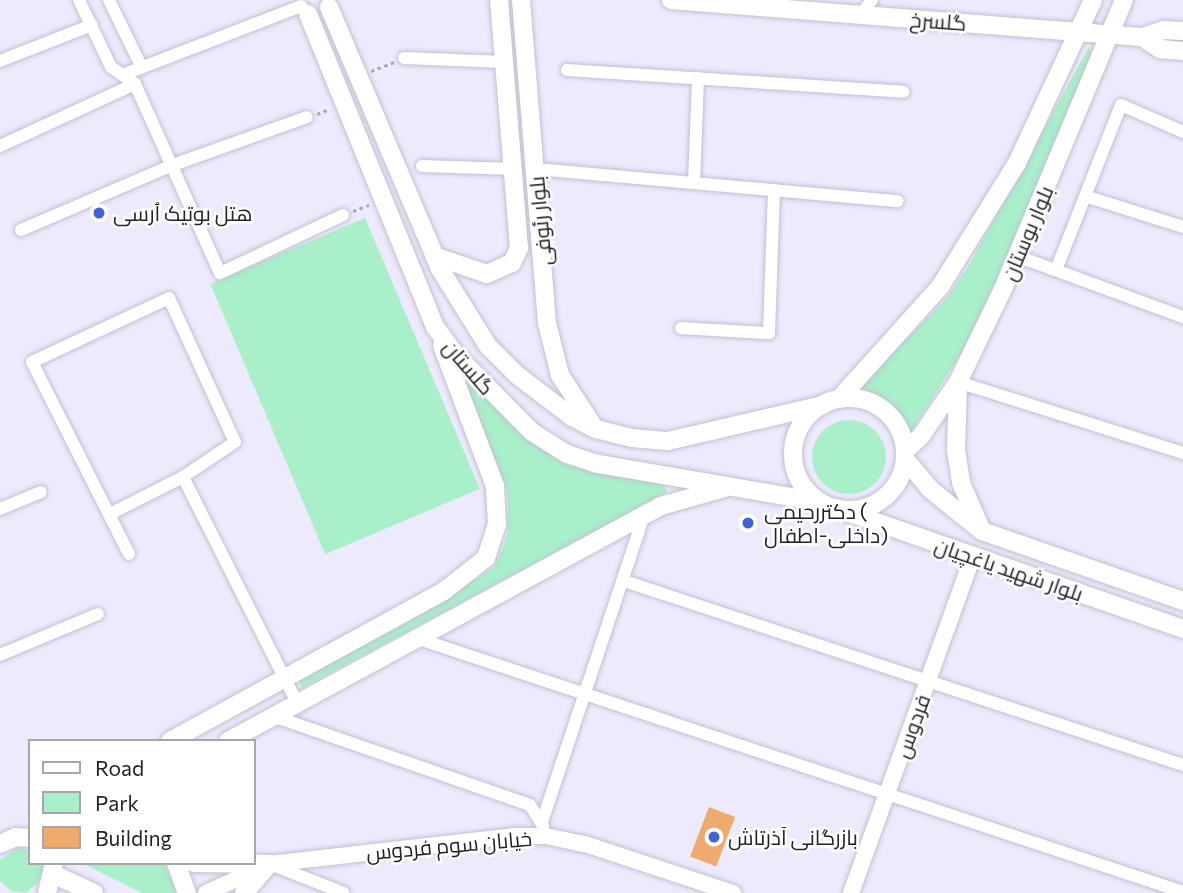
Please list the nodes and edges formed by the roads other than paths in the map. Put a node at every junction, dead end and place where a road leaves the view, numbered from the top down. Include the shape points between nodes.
1 (79, 0) edge
2 (109, 0) edge
3 (499, 0) edge
4 (521, 0) edge
5 (671, 0) edge
6 (872, 0) edge
7 (1093, 0) edge
8 (1124, 0) edge
9 (332, 2) edge
10 (799, 5) edge
11 (303, 7) edge
12 (860, 15) junction
13 (92, 25) junction
14 (1080, 32) junction
15 (1183, 32) edge
16 (1110, 34) junction
17 (1142, 37) junction
18 (1183, 51) edge
19 (404, 58) road end
20 (0, 61) edge
21 (504, 62) junction
22 (141, 66) junction
23 (567, 70) dead end
24 (125, 74) junction
25 (698, 78) junction
26 (135, 84) junction
27 (903, 92) dead end
28 (307, 117) road end
29 (1183, 132) edge
30 (0, 146) edge
31 (173, 164) junction
32 (422, 166) dead end
33 (513, 170) junction
34 (536, 170) junction
35 (694, 183) junction
36 (774, 190) junction
37 (1088, 197) junction
38 (898, 201) dead end
39 (343, 215) road end
40 (1183, 228) edge
41 (21, 230) dead end
42 (434, 256) junction
43 (1017, 256) junction
44 (1056, 270) junction
45 (1183, 317) edge
46 (435, 327) junction
47 (681, 328) dead end
48 (958, 382) junction
49 (831, 402) junction
50 (596, 429) junction
51 (1183, 453) edge
52 (905, 455) junction
53 (183, 477) junction
54 (741, 485) junction
55 (41, 492) dead end
56 (829, 505) junction
57 (0, 509) edge
58 (110, 514) junction
59 (644, 515) junction
60 (982, 531) junction
61 (129, 554) dead end
62 (972, 558) junction
63 (625, 581) junction
64 (1164, 594) junction
65 (1183, 601) edge
66 (98, 614) dead end
67 (1154, 619) junction
68 (1183, 629) edge
69 (416, 638) junction
70 (0, 655) edge
71 (282, 677) junction
72 (928, 681) junction
73 (586, 694) junction
74 (297, 703) junction
75 (274, 716) junction
76 (174, 739) edge
77 (232, 739) edge
78 (1183, 765) edge
79 (888, 792) junction
80 (28, 823) edge
81 (544, 829) junction
82 (10, 838) edge
83 (256, 864) edge
84 (269, 864) junction
85 (177, 865) edge
86 (54, 869) edge
87 (1183, 892) edge
88 (47, 893) edge
89 (94, 893) edge
90 (187, 893) edge
91 (206, 893) edge
92 (244, 893) edge
93 (344, 893) edge
94 (733, 893) edge
95 (851, 893) edge

1 - 13 street
2 - 22 street
3 - 21 main road, بلوار رئوفی
4 - 34 main road, بلوار رئوفی
5 - 10 main road, گلسرخ
6 - 12 street
7 - 14 main road, بلوار بوستان
8 - 16 main road, بلوار بوستان
9 - 11 main road via 323,14
9 - 42 main road, گلستان
10 - 12 main road, گلسرخ
11 - 22 street
11 - 46 main road, گلستان
12 - 14 main road, گلسرخ
13 - 20 street
13 - 24 street via 111,66
14 - 16 main road, گلسرخ
14 - 49 main road, بلوار بوستان via 1017,163 940,288
15 - 17 main road via 1163,30
16 - 17 main road, گلسرخ
16 - 43 main road, بلوار بوستان
17 - 18 main road via 1160,49
19 - 21 street
21 - 33 main road, بلوار رئوفی
22 - 24 street
23 - 25 street
24 - 26 street
25 - 27 street
25 - 35 street
26 - 30 street
26 - 31 street
28 - 31 street
29 - 37 street via 1121,105
31 - 39 street via 220,273
31 - 41 street
32 - 33 street
33 - 34 main road
33 - 42 main road, بلوار رئوفی via 519,248 512,263 487,274
34 - 35 street
34 - 50 main road, بلوار رئوفی via 552,348 572,398
35 - 36 street
36 - 38 street
36 - 47 street via 769,333
37 - 40 street
37 - 44 street
42 - 50 main road, گلستان via 488,346 528,384
43 - 44 street
43 - 48 main road, بلوار بوستان
44 - 45 street
46 - 54 main road, گلستان via 532,432 567,454 598,464
46 - 71 main road via 495,486 496,525 486,558 444,591
48 - 51 street
48 - 52 main road, بلوار بوستان
48 - 60 main road via 957,461 968,503
49 - 50 main road, گلستان via 668,440
49 - 52 main road via 862,400 884,410 899,428
49 - 56 main road via 799,428 794,453 798,478
52 - 56 main road via 898,481 882,499 860,508
52 - 60 main road, بلوار شهید یاغچیان via 931,490
53 - 58 street
53 - 58 street via 235,442 169,298 32,362
53 - 71 street
54 - 56 main road, گلستان
54 - 59 main road via 693,495
55 - 57 street
56 - 62 main road, بلوار شهید یاغچیان
58 - 61 street
59 - 63 street
59 - 69 main road
60 - 64 main road, بلوار شهید یاغچیان
62 - 67 main road, بلوار شهید یاغچیان
62 - 72 street, فردوس
63 - 72 street
63 - 73 street
64 - 65 main road, بلوار شهید یاغچیان
64 - 67 main road
66 - 70 street
67 - 68 main road, بلوار شهید یاغچیان
69 - 73 street
69 - 74 main road
71 - 74 street
71 - 76 main road
72 - 78 street
72 - 79 street, فردوس
73 - 79 street
73 - 81 street
74 - 75 main road
75 - 77 main road
75 - 81 street via 530,805
79 - 87 street
79 - 95 street, فردوس
80 - 82 main road
81 - 84 street, خیابان سوم فردوس
81 - 94 street, خیابان سوم فردوس
83 - 84 main road
84 - 91 street, خیابان سوم فردوس
84 - 92 main road
84 - 93 street
85 - 90 main road
86 - 88 main road
86 - 89 main road

